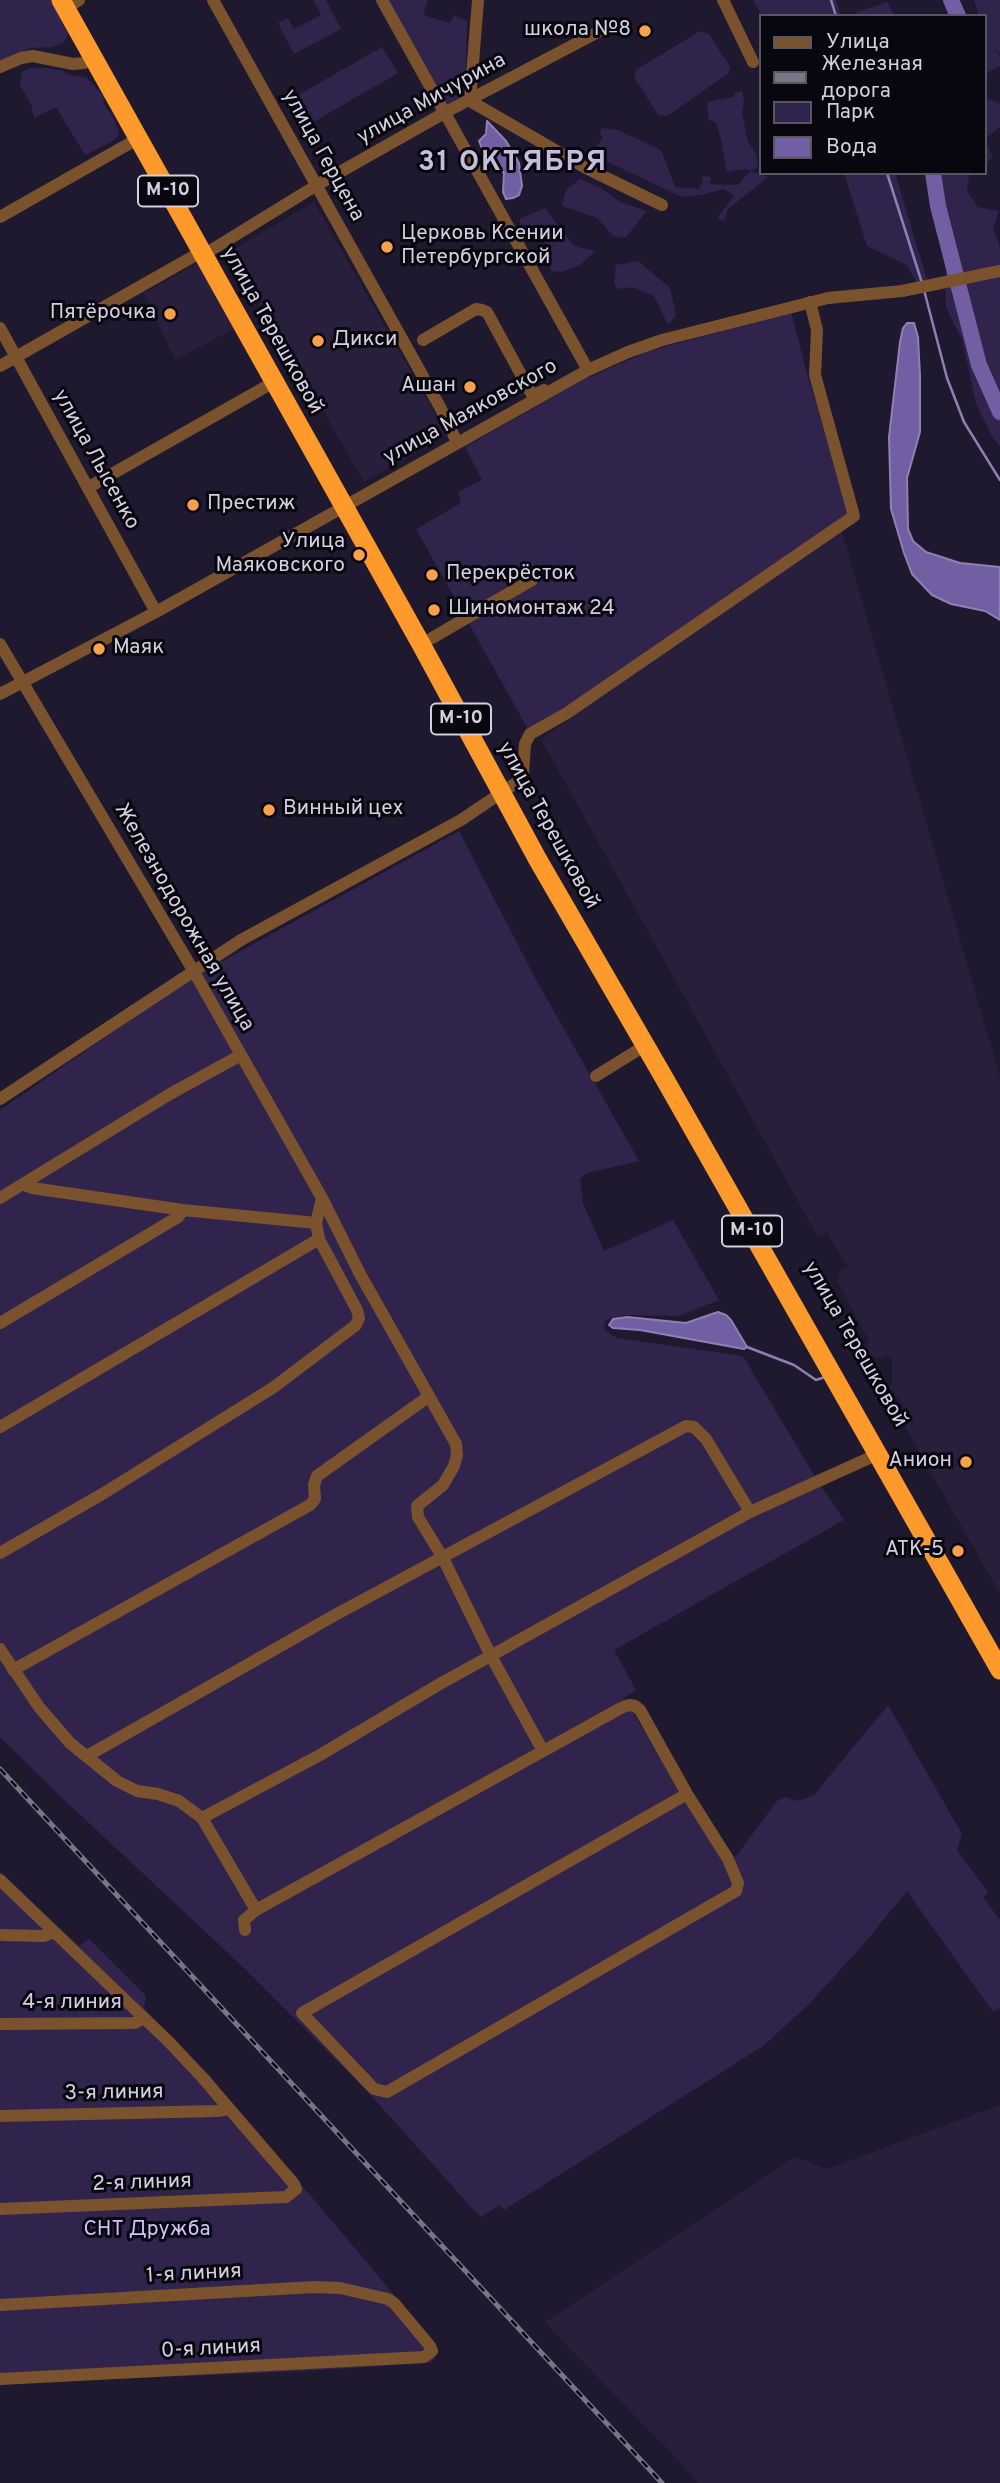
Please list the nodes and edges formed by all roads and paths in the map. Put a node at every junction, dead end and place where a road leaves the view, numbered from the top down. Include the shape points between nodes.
1 (213, 0) edge
2 (382, 0) edge
3 (478, 0) edge
4 (723, 0) edge
5 (72, 1) edge
6 (600, 31) dead end
7 (93, 57) junction
8 (753, 62) dead end
9 (1, 65) edge
10 (470, 101) junction
11 (446, 112) junction
12 (139, 138) junction
13 (317, 186) junction
14 (662, 205) dead end
15 (0, 217) edge
16 (207, 251) junction
17 (1000, 271) edge
18 (810, 303) junction
19 (0, 328) edge
20 (423, 340) dead end
21 (16, 357) junction
22 (0, 366) edge
23 (582, 373) junction
24 (274, 382) junction
25 (457, 442) junction
26 (89, 487) junction
27 (349, 503) junction
28 (532, 580) dead end
29 (156, 612) junction
30 (432, 638) junction
31 (0, 644) edge
32 (22, 681) junction
33 (0, 694) edge
34 (507, 790) junction
35 (193, 970) junction
36 (646, 1045) junction
37 (241, 1055) junction
38 (596, 1076) dead end
39 (0, 1098) edge
40 (24, 1185) junction
41 (0, 1198) edge
42 (322, 1198) junction
43 (183, 1210) junction
44 (316, 1223) junction
45 (318, 1239) junction
46 (0, 1323) edge
47 (428, 1397) junction
48 (0, 1427) edge
49 (878, 1454) junction
50 (750, 1512) junction
51 (0, 1553) edge
52 (443, 1558) junction
53 (0, 1649) edge
54 (1000, 1650) edge
55 (491, 1656) junction
56 (13, 1670) junction
57 (1000, 1670) edge
58 (543, 1751) junction
59 (87, 1756) junction
60 (687, 1794) junction
61 (202, 1818) junction
62 (0, 1880) edge
63 (256, 1910) junction
64 (245, 1930) dead end
65 (54, 1932) junction
66 (0, 1935) edge
67 (144, 2018) junction
68 (0, 2024) edge
69 (229, 2109) junction
70 (0, 2116) edge
71 (0, 2209) edge
72 (0, 2305) edge
73 (424, 2357) joint
74 (0, 2379) edge

1 - 13 street, улица Герцена
2 - 11 street
3 - 10 street
4 - 8 street
5 - 7 highway, улица Терешковой / М-10
5 - 16 highway, улица Терешковой / М-10
6 - 10 street, улица Мичурина
7 - 9 street via 73,64 33,56
7 - 12 highway, улица Терешковой / М-10
10 - 11 street, улица Мичурина
10 - 14 street via 586,168
11 - 13 street, улица Мичурина
11 - 23 street
12 - 15 street
12 - 16 highway, улица Терешковой / М-10
13 - 16 street, улица Мичурина
13 - 25 street, улица Герцена
16 - 21 street, улица Мичурина
16 - 24 highway, улица Терешковой / М-10
16 - 27 highway, улица Терешковой / М-10
17 - 18 street, улица Маяковского
18 - 23 street, улица Маяковского via 645,345
18 - 34 street via 817,330 815,375 854,516 530,734 523,774
19 - 21 street, улица Лысенко
20 - 23 street via 476,309 482,310 531,393
21 - 22 street, улица Мичурина
21 - 26 street, улица Лысенко
23 - 25 street, улица Маяковского
24 - 26 street
24 - 27 highway, улица Терешковой / М-10
25 - 27 street, улица Маяковского
26 - 29 street, улица Лысенко
27 - 29 street, улица Маяковского
27 - 30 highway, улица Терешковой / М-10
27 - 34 highway, улица Терешковой / М-10
28 - 30 street
29 - 32 street, улица Маяковского
30 - 34 highway, улица Терешковой / М-10
31 - 32 street, Железнодорожная улица
32 - 33 street, улица Маяковского
32 - 35 street, Железнодорожная улица
34 - 35 street
34 - 36 highway, улица Терешковой / М-10
34 - 54 highway, улица Терешковой / М-10
35 - 37 street, Железнодорожная улица
35 - 39 street
36 - 38 street
36 - 49 highway, улица Терешковой / М-10
37 - 40 street
37 - 42 street, Железнодорожная улица
40 - 41 street
40 - 43 street
42 - 44 street
42 - 47 street, Железнодорожная улица
43 - 44 street
43 - 46 street
44 - 45 street
45 - 48 street
45 - 51 street via 357,1310 356,1325 274,1387
47 - 52 street, Железнодорожная улица via 456,1444 457,1455 443,1485 416,1511
47 - 56 street via 317,1476 310,1505
49 - 50 street
49 - 57 highway, улица Терешковой / М-10
50 - 52 street via 706,1439 694,1427 685,1426
50 - 55 street
52 - 55 street
52 - 59 street
53 - 56 street
55 - 58 street
55 - 61 street
56 - 59 street via 70,1743
58 - 60 street via 621,1708 635,1706
58 - 63 street
59 - 61 street via 117,1781 179,1801
60 - 60 street via 728,1860 738,1883 736,1891 387,2092 374,2089 302,2013
61 - 63 street
62 - 65 street
63 - 64 street via 244,1920
65 - 66 street
65 - 67 street
67 - 68 street, 4-я линия via 135,2022
67 - 69 street
69 - 70 street, 3-я линия
69 - 71 street, 2-я линия via 294,2184 293,2193 286,2197
72 - 73 street, 1-я линия via 340,2288 394,2303 430,2346 432,2351
73 - 74 street, 0-я линия

